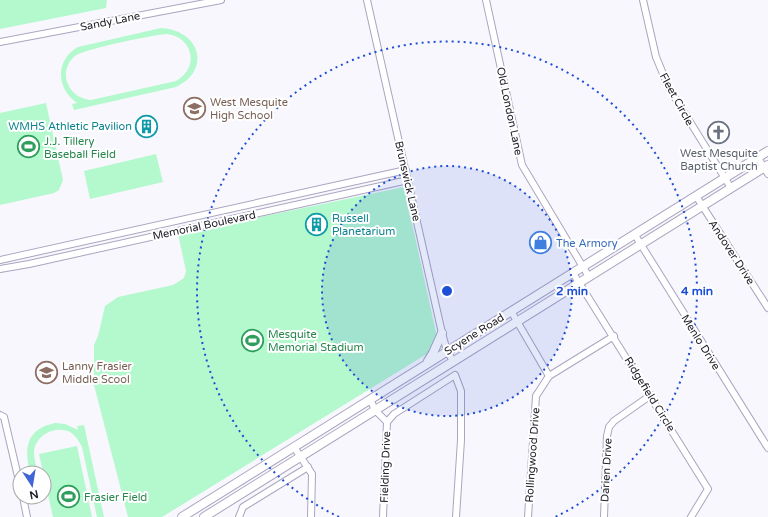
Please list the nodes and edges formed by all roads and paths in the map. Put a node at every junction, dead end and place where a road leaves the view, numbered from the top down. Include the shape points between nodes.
1 (221, 0) edge
2 (367, 0) edge
3 (486, 0) edge
4 (643, 0) edge
5 (0, 42) edge
6 (768, 151) edge
7 (758, 158) junction
8 (767, 169) edge
9 (406, 170) junction
10 (724, 178) junction
11 (408, 180) junction
12 (731, 188) junction
13 (696, 196) junction
14 (702, 206) junction
15 (635, 235) junction
16 (642, 245) junction
17 (0, 260) edge
18 (583, 267) junction
19 (0, 269) edge
20 (573, 273) junction
21 (589, 277) junction
22 (579, 283) junction
23 (768, 308) edge
24 (511, 311) junction
25 (517, 321) junction
26 (442, 333) junction
27 (614, 336) junction
28 (447, 351) junction
29 (453, 361) junction
30 (425, 364) junction
31 (549, 376) junction
32 (651, 395) junction
33 (370, 400) junction
34 (376, 410) junction
35 (0, 415) edge
36 (387, 422) junction
37 (294, 447) junction
38 (768, 448) edge
39 (300, 456) junction
40 (15, 465) edge
41 (308, 467) junction
42 (24, 505) edge
43 (27, 517) edge
44 (182, 517) edge
45 (204, 517) edge
46 (239, 517) edge
47 (311, 517) edge
48 (383, 517) edge
49 (456, 517) edge
50 (528, 517) edge
51 (604, 517) edge
52 (691, 517) edge

1 - 5 street, Sandy Lane
2 - 9 street, Brunswick Lane
3 - 18 street, Old London Lane via 522,165
4 - 10 street, Fleet Circle via 656,57 664,77
6 - 7 main road, Scyene Road
7 - 8 street
7 - 10 main road, Scyene Road
8 - 12 main road, Scyene Road
9 - 11 street, Brunswick Lane
9 - 17 street, Memorial Boulevard
10 - 12 street, Fleet Circle
10 - 13 main road, Scyene Road
11 - 19 street, Memorial Boulevard
11 - 26 street, Brunswick Lane
12 - 14 main road, Scyene Road
13 - 14 street, Andover Drive
13 - 15 main road, Scyene Road
14 - 16 main road, Scyene Road
14 - 23 street, Andover Drive
15 - 16 street, Menlo Drive
15 - 18 main road, Scyene Road
16 - 21 main road, Scyene Road
16 - 38 street, Menlo Drive
18 - 20 main road, Scyene Road
18 - 21 street, Old London Lane
20 - 22 street, Ridgefield Circle
20 - 24 main road, Scyene Road
21 - 22 main road, Scyene Road
22 - 25 main road, Scyene Road
22 - 27 street, Ridgefield Circle
24 - 25 street
24 - 28 main road, Scyene Road
25 - 29 main road, Scyene Road
25 - 31 street
26 - 28 street, Brunswick Lane
26 - 30 main road
27 - 31 street
27 - 32 street, Ridgefield Circle
28 - 29 street, Brunswick Lane
28 - 30 main road, Scyene Road
29 - 34 main road, Scyene Road
30 - 33 main road, Scyene Road
31 - 50 street, Rollingwood Drive via 536,396
32 - 51 street, Darien Drive via 609,427
32 - 52 street, Ridgefield Circle via 708,489
33 - 34 street, Fielding Drive
33 - 37 main road, Scyene Road
34 - 36 street, Fielding Drive
34 - 39 main road, Scyene Road
35 - 40 street via 4,417
36 - 48 street, Fielding Drive
36 - 49 street via 394,414 455,375 461,391
37 - 39 street
37 - 44 main road, Scyene Road
39 - 41 street
39 - 45 main road, Scyene Road
41 - 46 street via 243,507
41 - 47 street via 313,479
42 - 43 street

